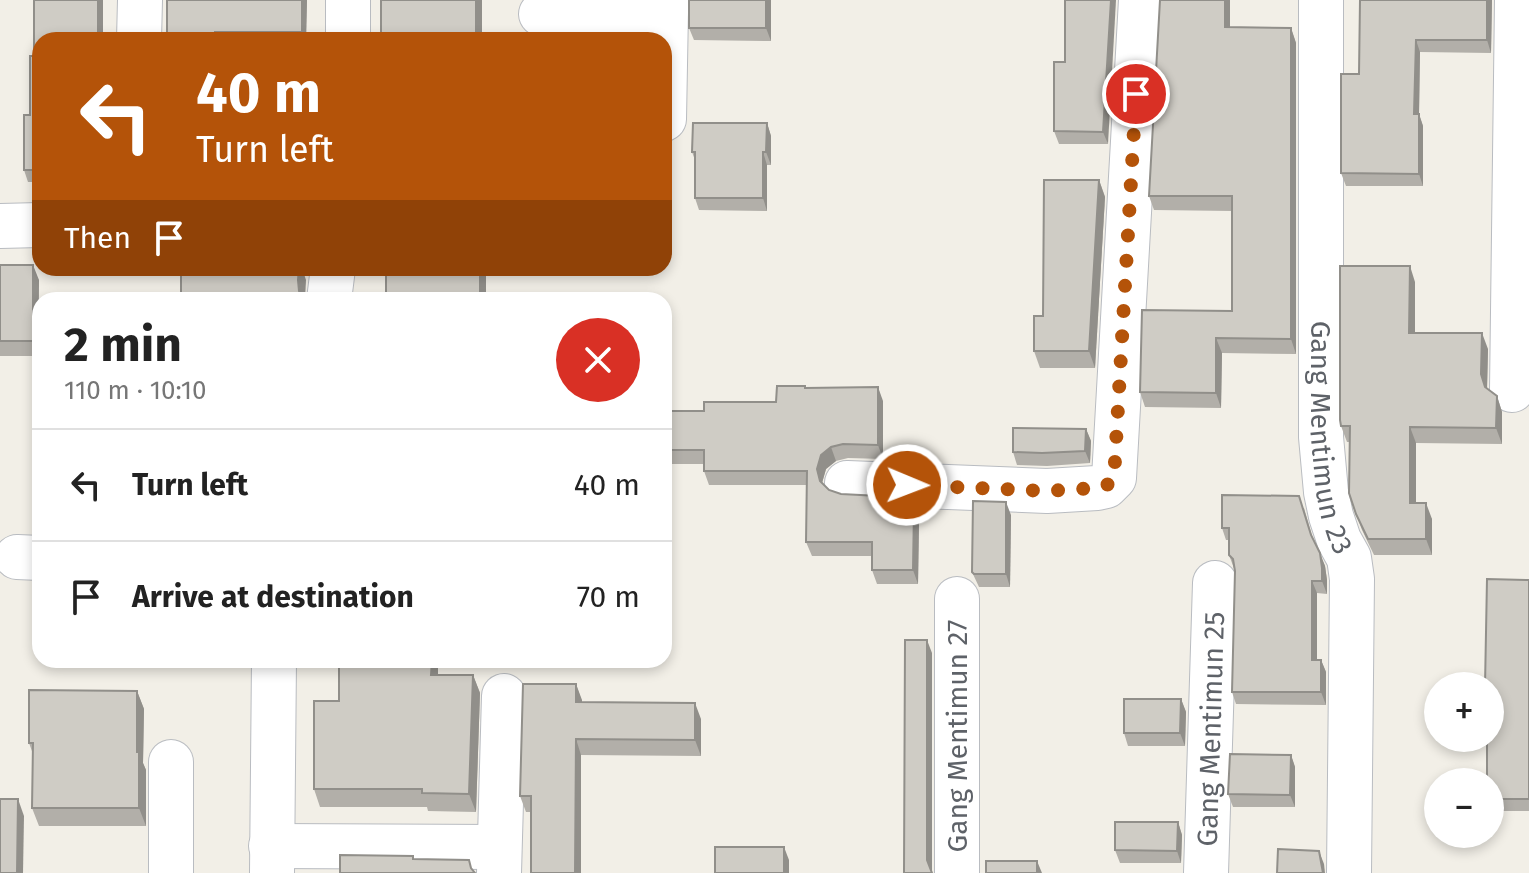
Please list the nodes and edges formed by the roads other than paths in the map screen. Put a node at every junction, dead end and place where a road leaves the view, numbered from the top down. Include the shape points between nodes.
1 (140, 0) edge
2 (348, 0) edge
3 (1141, 0) edge
4 (1321, 0) edge
5 (1517, 0) edge
6 (666, 5) edge
7 (541, 14) dead end
8 (139, 32) edge
9 (348, 32) edge
10 (666, 32) edge
11 (32, 225) edge
12 (0, 226) edge
13 (1512, 390) dead end
14 (847, 483) dead end
15 (1215, 583) dead end
16 (957, 599) dead end
17 (274, 668) edge
18 (504, 696) dead end
19 (171, 762) dead end
20 (272, 860) edge
21 (498, 860) edge
22 (171, 873) edge
23 (957, 873) edge
24 (1206, 873) edge
25 (1349, 873) edge

1 - 8 street
2 - 9 street
3 - 14 street via 1114,478 1097,488 1047,491
4 - 25 street, Gang Mentimun 23 via 1321,437 1331,516 1352,579
5 - 13 street
6 - 7 street
6 - 10 street
11 - 12 street
15 - 24 street, Gang Mentimun 25
16 - 23 street, Gang Mentimun 27
17 - 20 street
18 - 21 street
19 - 22 street
20 - 21 street

